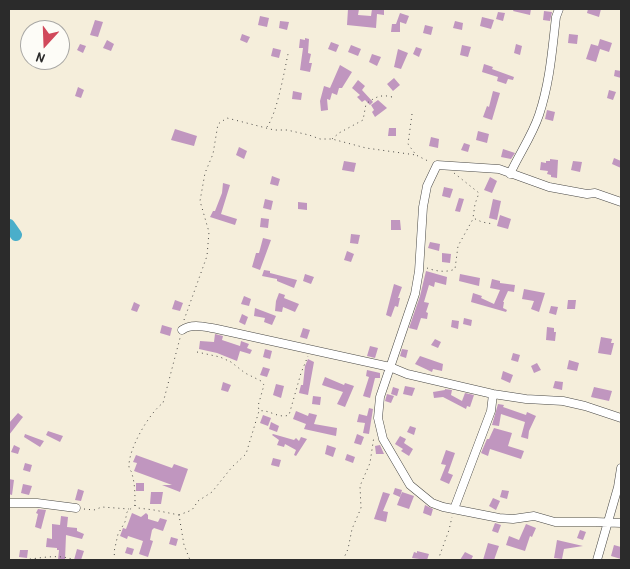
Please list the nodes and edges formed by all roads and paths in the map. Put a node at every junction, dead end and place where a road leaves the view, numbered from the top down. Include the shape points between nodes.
1 (559, 9) edge
2 (288, 54) dead end
3 (392, 96) dead end
4 (412, 114) dead end
5 (266, 128) junction
6 (332, 139) junction
7 (416, 155) junction
8 (437, 165) junction
9 (448, 170) dead end
10 (510, 174) junction
11 (621, 202) edge
12 (473, 218) junction
13 (493, 224) dead end
14 (419, 271) junction
15 (182, 330) junction
16 (318, 351) junction
17 (197, 352) dead end
18 (390, 367) junction
19 (493, 394) junction
20 (259, 411) junction
21 (621, 418) edge
22 (375, 434) dead end
23 (621, 468) edge
24 (9, 503) edge
25 (135, 505) junction
26 (76, 508) joint
27 (130, 508) junction
28 (454, 509) junction
29 (179, 515) junction
30 (608, 522) junction
31 (621, 524) edge
32 (20, 560) edge
33 (74, 560) edge
34 (115, 560) edge
35 (190, 560) edge
36 (343, 560) edge
37 (438, 560) edge
38 (597, 560) edge

1 - 10 street via 547,88 539,117
2 - 5 path via 274,111
3 - 6 path via 375,97 366,104 363,120
4 - 7 path via 408,144
5 - 6 path
5 - 15 path via 227,118 218,124 200,201 209,232 207,256
6 - 7 path
7 - 8 path
8 - 10 street via 499,169
8 - 14 street via 427,186 423,207
9 - 12 path via 479,193
10 - 11 street via 549,187 595,193
12 - 13 path
12 - 14 path via 458,246 454,269 435,271 425,267
14 - 18 street via 415,294
15 - 16 street via 192,326 217,329
15 - 25 path via 164,400 155,408 132,453 129,468
16 - 18 street
16 - 20 path via 308,356 289,415
17 - 20 path via 231,362 261,381 264,385
18 - 19 street
18 - 28 street via 378,406 383,439 410,485 432,503
19 - 21 street via 585,406
19 - 28 street via 491,411
20 - 29 path via 246,454 212,492 192,510
22 - 36 path via 370,463 360,486 361,508
23 - 30 street
24 - 26 street
25 - 27 path
25 - 29 path
26 - 27 path
27 - 34 path via 118,534
28 - 30 street via 498,518 534,516 555,522
28 - 37 path
29 - 35 path via 184,546
30 - 31 street
30 - 38 street
32 - 33 path via 45,557

